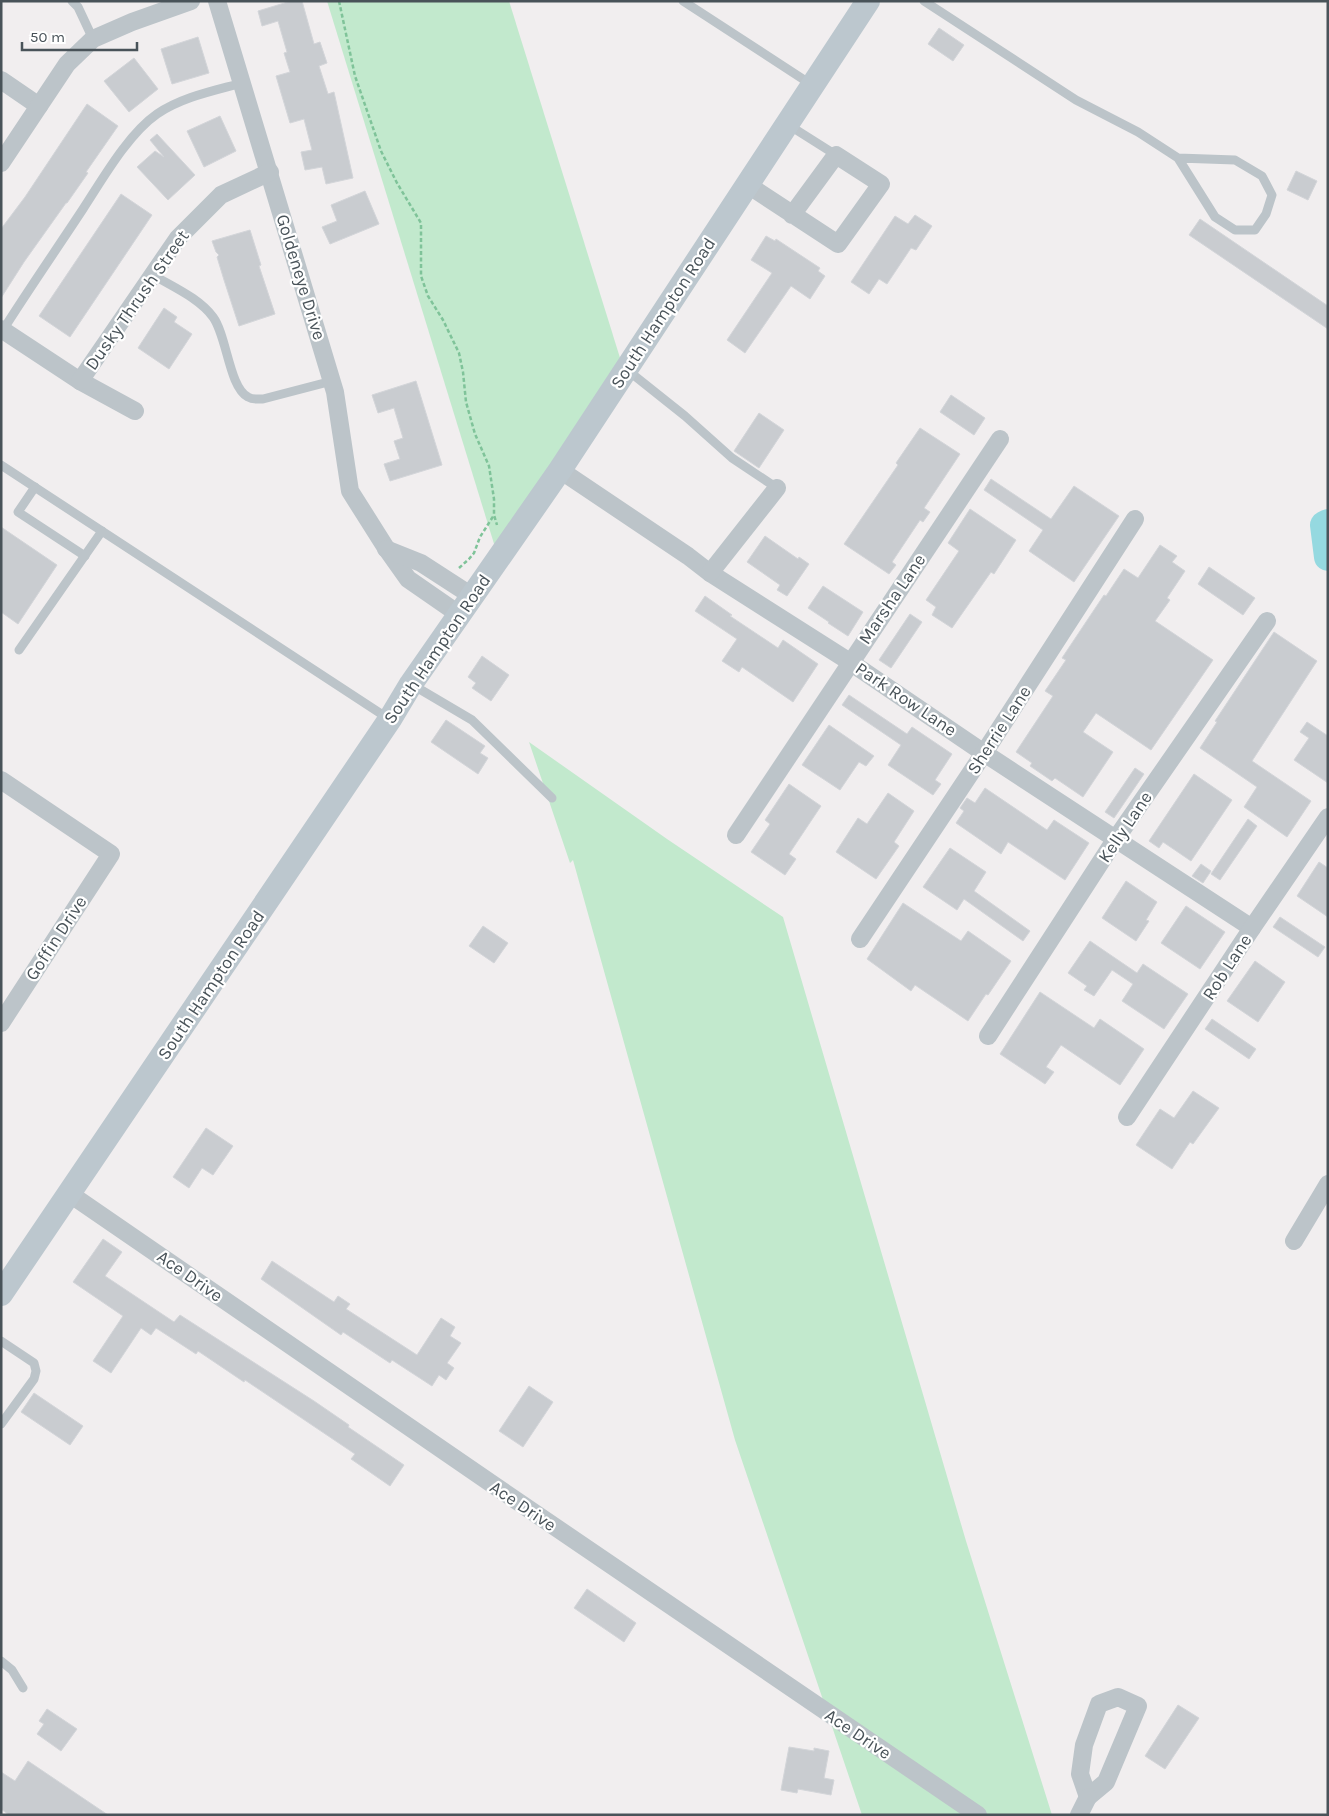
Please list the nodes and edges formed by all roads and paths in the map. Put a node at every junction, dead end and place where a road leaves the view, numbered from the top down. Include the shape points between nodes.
1 (72, 1) edge
2 (191, 1) edge
3 (217, 1) edge
4 (339, 1) edge
5 (683, 1) edge
6 (868, 1) edge
7 (924, 1) edge
8 (93, 39) junction
9 (1, 80) edge
10 (242, 83) junction
11 (812, 85) junction
12 (39, 106) junction
13 (787, 124) junction
14 (836, 155) junction
15 (1178, 158) junction
16 (1, 163) edge
17 (270, 172) junction
18 (748, 185) junction
19 (792, 214) junction
20 (153, 275) junction
21 (2, 329) edge
22 (626, 369) junction
23 (80, 381) junction
24 (332, 381) junction
25 (135, 411) dead end
26 (1000, 439) dead end
27 (1, 465) edge
28 (560, 470) junction
29 (35, 487) junction
30 (777, 488) joint
31 (494, 515) junction
32 (1135, 518) dead end
33 (497, 525) dead end
34 (102, 532) junction
35 (386, 548) junction
36 (85, 556) junction
37 (710, 573) junction
38 (450, 582) junction
39 (466, 605) junction
40 (1267, 621) dead end
41 (19, 650) dead end
42 (850, 662) junction
43 (411, 684) junction
44 (390, 719) junction
45 (984, 753) junction
46 (1, 780) edge
47 (552, 798) dead end
48 (1328, 817) edge
49 (736, 835) dead end
50 (1115, 840) junction
51 (1252, 928) junction
52 (860, 939) dead end
53 (1, 1023) edge
54 (988, 1036) dead end
55 (1127, 1117) dead end
56 (1328, 1184) edge
57 (70, 1194) junction
58 (1294, 1241) dead end
59 (1, 1294) edge
60 (1, 1342) edge
61 (1, 1424) edge
62 (1, 1662) edge
63 (22, 1688) dead end
64 (1088, 1797) junction
65 (978, 1815) edge
66 (1079, 1815) edge

1 - 8 lane
2 - 8 street
3 - 10 street, Goldeneye Drive
4 - 31 path via 355,76 381,151 421,223 421,276 428,296 459,353 466,402 489,466
5 - 11 lane
6 - 11 main road, South Hampton Road
7 - 15 lane via 1076,100 1138,132
8 - 12 street via 67,64
9 - 12 street
10 - 17 street, Goldeneye Drive
10 - 21 lane via 170,105 142,126
11 - 13 main road, South Hampton Road
12 - 16 street
13 - 14 lane
13 - 18 main road, South Hampton Road
14 - 19 street
14 - 19 street via 881,184 838,244
15 - 15 lane via 1215,217 1235,230 1255,230 1266,214 1272,195 1262,176 1235,160
17 - 20 street, Dusky Thrush Street via 221,195 178,238
17 - 24 street, Goldeneye Drive
18 - 19 street
18 - 22 main road, South Hampton Road
20 - 23 street, Dusky Thrush Street
20 - 24 lane via 213,317 220,329 237,385 246,396 263,398
21 - 23 street
22 - 28 main road, South Hampton Road
22 - 30 lane via 732,458
23 - 25 street
24 - 35 street, Goldeneye Drive via 350,490
26 - 42 street, Marsha Lane
27 - 29 lane
28 - 37 street, Park Row Lane
28 - 39 main road, South Hampton Road
29 - 34 lane
29 - 36 lane via 18,512
30 - 37 street
31 - 33 path
31 - 38 path via 474,553
32 - 45 street, Sherrie Lane
34 - 36 lane
34 - 44 lane
35 - 38 street via 421,563
35 - 39 street, Goldeneye Drive via 408,580
36 - 41 lane
37 - 42 street, Park Row Lane
38 - 39 street
39 - 43 main road, South Hampton Road
40 - 50 street, Kelly Lane
42 - 45 street, Park Row Lane
42 - 49 street, Marsha Lane
43 - 44 main road, South Hampton Road
43 - 47 lane via 472,720
44 - 57 main road, South Hampton Road
45 - 50 street, Park Row Lane
45 - 52 street, Sherrie Lane
46 - 53 street, Goffin Drive via 111,854
48 - 51 street, Rob Lane
50 - 51 street, Park Row Lane
50 - 54 street, Kelly Lane
51 - 55 street, Rob Lane
56 - 58 street
57 - 59 main road, South Hampton Road
57 - 65 street, Ace Drive
60 - 61 lane via 34,1363 36,1371 34,1379
62 - 63 lane via 12,1670
64 - 64 street via 1106,1782 1138,1706 1118,1697 1099,1704 1084,1745 1080,1774
64 - 66 street

